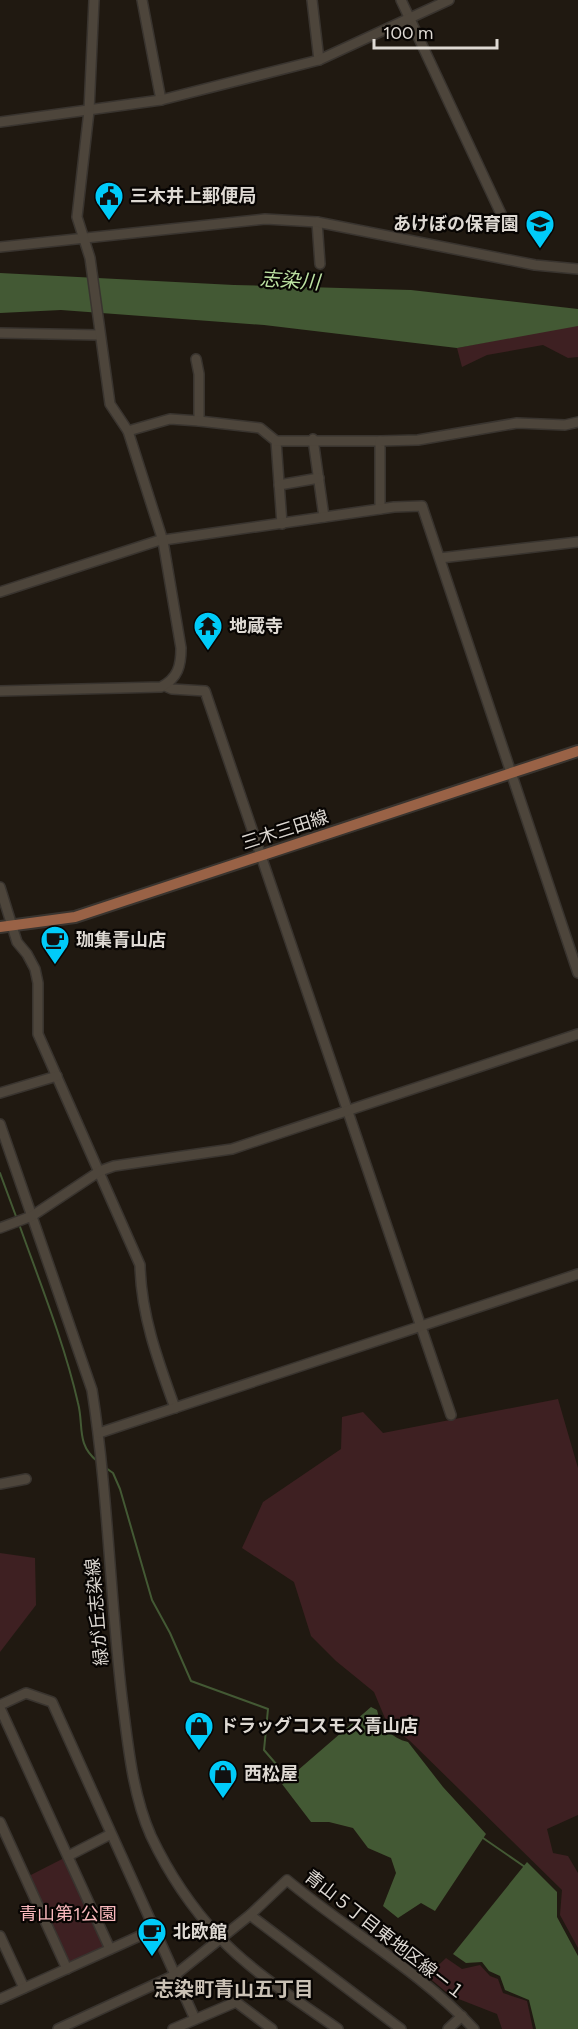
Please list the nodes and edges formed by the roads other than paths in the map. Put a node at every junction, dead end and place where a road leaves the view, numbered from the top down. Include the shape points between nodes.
1 (94, 0) edge
2 (142, 0) edge
3 (312, 0) edge
4 (401, 0) edge
5 (449, 0) edge
6 (409, 18) junction
7 (319, 60) junction
8 (161, 99) junction
9 (89, 111) junction
10 (0, 122) edge
11 (503, 218) dead end
12 (318, 222) junction
13 (84, 238) junction
14 (0, 247) edge
15 (320, 264) dead end
16 (578, 269) edge
17 (0, 333) edge
18 (99, 335) junction
19 (196, 359) dead end
20 (199, 421) junction
21 (578, 422) edge
22 (128, 430) junction
23 (313, 439) junction
24 (276, 441) junction
25 (380, 441) junction
26 (319, 478) junction
27 (279, 485) junction
28 (380, 509) junction
29 (324, 517) junction
30 (282, 524) junction
31 (163, 541) junction
32 (578, 542) edge
33 (440, 558) junction
34 (0, 592) edge
35 (165, 686) junction
36 (0, 691) edge
37 (578, 751) edge
38 (511, 772) junction
39 (262, 855) junction
40 (0, 886) edge
41 (13, 926) junction
42 (0, 927) edge
43 (578, 973) edge
44 (578, 1034) edge
45 (57, 1076) junction
46 (0, 1093) edge
47 (348, 1110) junction
48 (0, 1124) edge
49 (100, 1171) junction
50 (32, 1216) junction
51 (0, 1228) edge
52 (578, 1274) edge
53 (420, 1326) junction
54 (176, 1407) junction
55 (451, 1415) dead end
56 (99, 1433) junction
57 (26, 1479) dead end
58 (0, 1484) edge
59 (0, 1706) edge
60 (0, 1822) edge
61 (111, 1834) junction
62 (9, 1843) junction
63 (0, 1848) edge
64 (68, 1856) junction
65 (250, 1915) junction
66 (154, 1929) junction
67 (0, 1936) edge
68 (220, 1938) junction
69 (110, 1949) junction
70 (67, 1969) junction
71 (176, 1975) junction
72 (24, 1988) junction
73 (0, 1999) edge
74 (462, 2016) junction
75 (195, 2019) junction
76 (58, 2029) edge
77 (173, 2029) edge
78 (272, 2029) edge
79 (338, 2029) edge
80 (401, 2029) edge
81 (448, 2029) edge
82 (474, 2029) edge

1 - 9 street
2 - 8 street
3 - 7 street
4 - 6 street
5 - 6 street
6 - 7 street
6 - 11 street
7 - 8 street
8 - 9 street
9 - 10 street
9 - 13 street via 77,217
12 - 13 street via 254,220
12 - 15 street
12 - 16 street via 535,265
13 - 14 street
13 - 18 street
17 - 18 street
18 - 22 street via 110,404
19 - 20 street
20 - 22 street via 170,419
20 - 24 street via 261,428
21 - 25 street via 517,423 418,440
22 - 31 street
23 - 24 street
23 - 25 street
23 - 26 street
24 - 27 street
25 - 28 street
26 - 27 street
26 - 29 street
27 - 30 street
28 - 29 street
28 - 33 street via 422,506
29 - 30 street
30 - 31 street
31 - 34 street
31 - 35 street via 181,648 181,664
32 - 33 street
33 - 38 street
35 - 36 street
35 - 39 street via 204,691
37 - 38 main road, 三木三田線
38 - 39 main road, 三木三田線
38 - 43 street
39 - 41 main road, 三木三田線 via 75,917
39 - 47 street
40 - 41 street
41 - 42 main road, 三木三田線
41 - 45 street via 17,942 35,969 38,1034
44 - 47 street
45 - 46 street
45 - 49 street
47 - 49 street via 232,1149
47 - 53 street
48 - 50 street, 緑が丘志染線
49 - 50 street
49 - 54 street via 140,1265 141,1294 154,1349
50 - 51 street
50 - 56 street, 緑が丘志染線 via 92,1390
52 - 53 street
53 - 54 street
53 - 55 street
54 - 56 street
56 - 68 street, 緑が丘志染線 via 131,1770 151,1835 186,1897
57 - 58 street
59 - 61 street via 26,1693 52,1702
59 - 64 street
60 - 62 street
61 - 64 street
61 - 66 street
62 - 63 street
62 - 70 street
64 - 69 street
65 - 68 street, 青山５丁目東地区線ー１
65 - 74 street, 青山５丁目東地区線ー１ via 287,1880
65 - 80 street
66 - 69 street
66 - 71 street
67 - 72 street
68 - 71 street, 青山５丁目東地区線ー１
68 - 79 street, 緑が丘志染線
69 - 70 street
70 - 72 street
71 - 75 street
71 - 76 street, 青山５丁目東地区線ー１
72 - 73 street
74 - 81 street
74 - 82 street, 青山５丁目東地区線ー１
75 - 77 street
75 - 78 street via 236,2002

